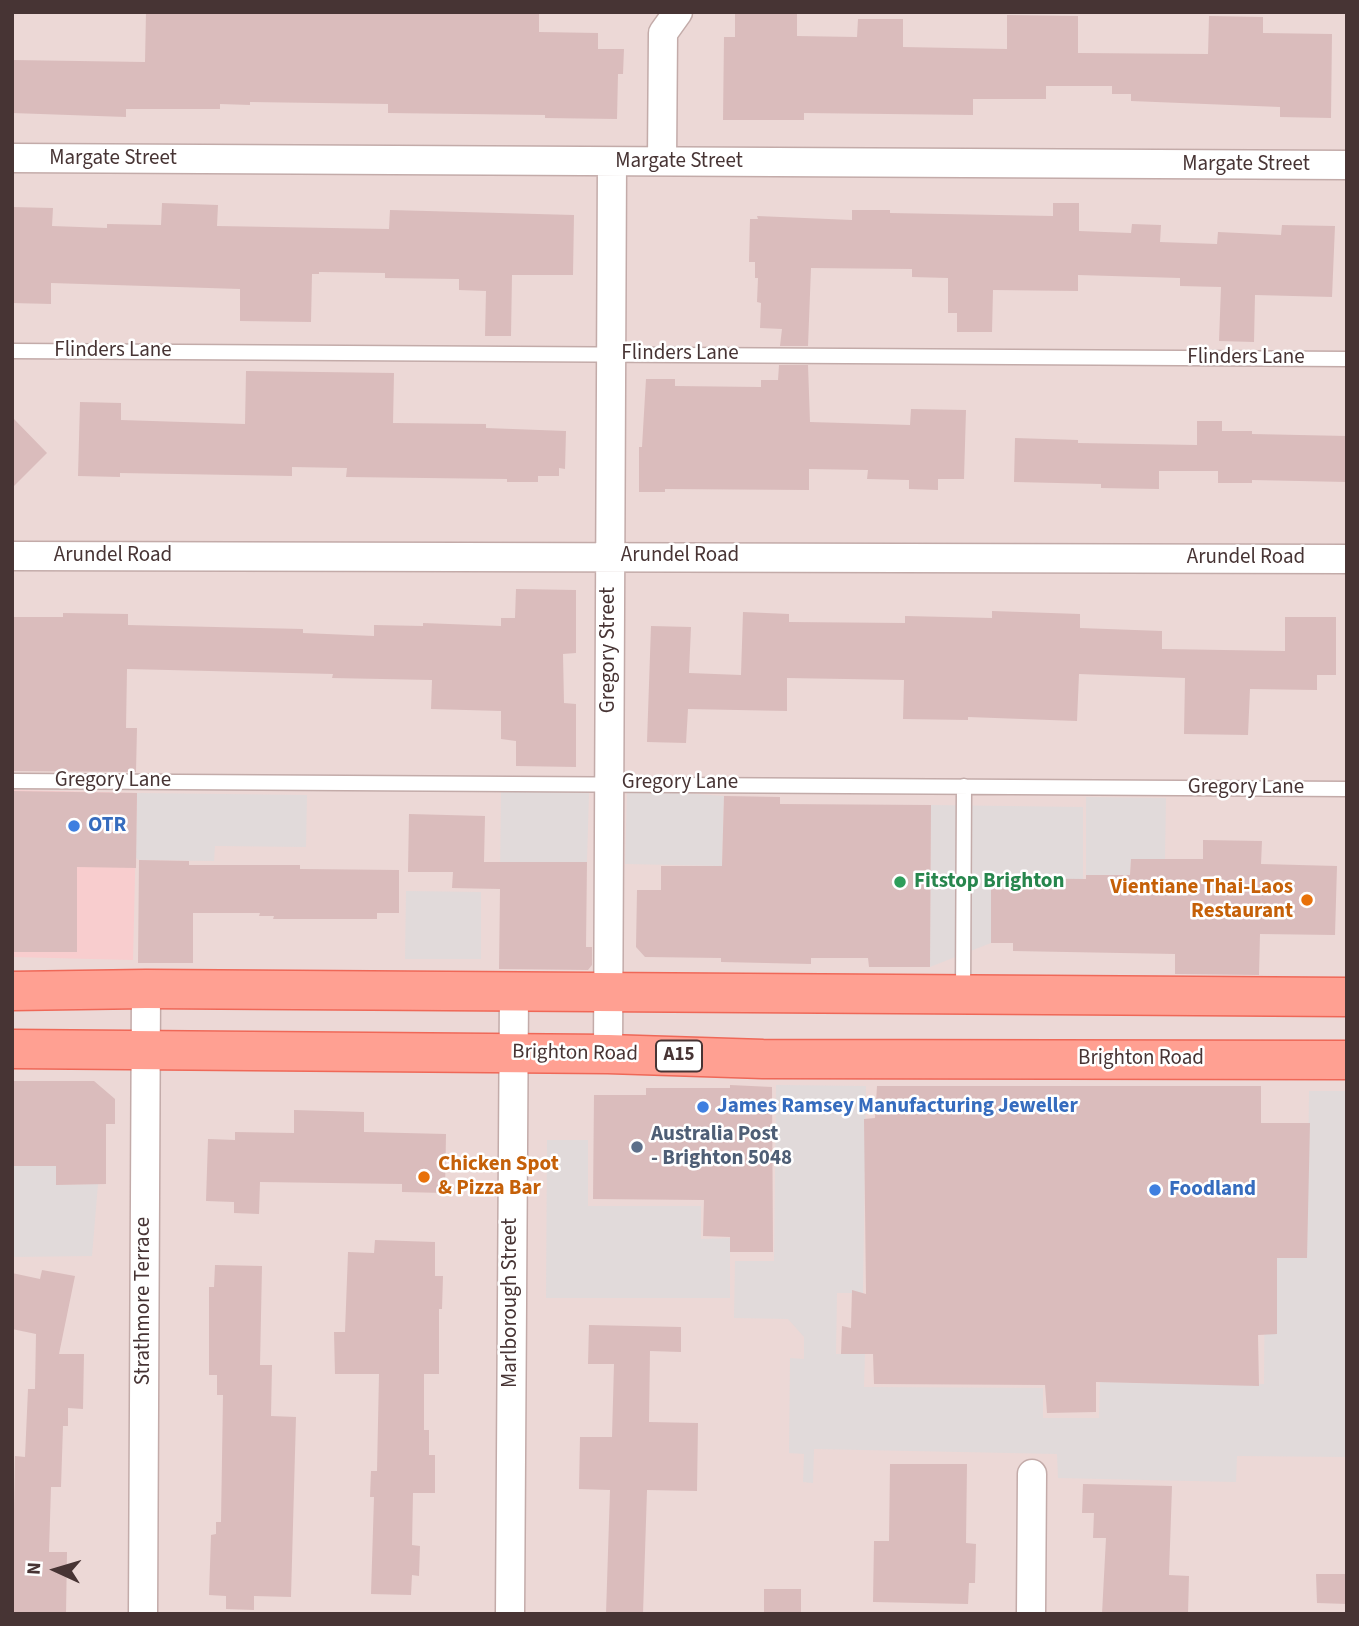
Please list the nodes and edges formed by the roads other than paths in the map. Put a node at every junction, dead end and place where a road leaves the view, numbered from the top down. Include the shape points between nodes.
1 (678, 12) edge
2 (12, 158) edge
3 (612, 162) junction
4 (663, 162) junction
5 (1347, 165) edge
6 (12, 351) edge
7 (612, 354) junction
8 (1347, 359) edge
9 (12, 556) edge
10 (610, 556) junction
11 (1347, 559) edge
12 (12, 781) edge
13 (609, 783) junction
14 (964, 786) junction
15 (1347, 789) edge
16 (146, 989) junction
17 (12, 991) edge
18 (513, 992) junction
19 (608, 993) junction
20 (963, 995) junction
21 (1347, 997) edge
22 (12, 1049) edge
23 (145, 1050) junction
24 (513, 1053) junction
25 (608, 1054) junction
26 (1347, 1060) edge
27 (1032, 1474) dead end
28 (143, 1614) edge
29 (510, 1614) edge
30 (1031, 1614) edge

1 - 4 street via 663,33
2 - 3 street, Margate Street
3 - 4 street, Margate Street
3 - 7 street, Gregory Street
4 - 5 street, Margate Street
6 - 7 lane, Flinders Lane
7 - 8 lane, Flinders Lane
7 - 10 street, Gregory Street
9 - 10 street, Arundel Road
10 - 11 street, Arundel Road
10 - 13 street, Gregory Street
12 - 13 lane, Gregory Lane
13 - 14 lane, Gregory Lane
13 - 19 street, Gregory Street
14 - 15 lane, Gregory Lane
14 - 20 lane
16 - 17 main road
16 - 18 main road
16 - 23 street, Strathmore Terrace
18 - 19 main road
18 - 24 street, Marlborough Street
19 - 20 main road
19 - 25 street, Gregory Street
20 - 21 main road
22 - 23 main road, Brighton Road / A15
23 - 24 main road, Brighton Road / A15
23 - 28 street, Strathmore Terrace
24 - 25 main road, Brighton Road / A15
24 - 29 street, Marlborough Street
25 - 26 main road, Brighton Road / A15 via 763,1059
27 - 30 street

